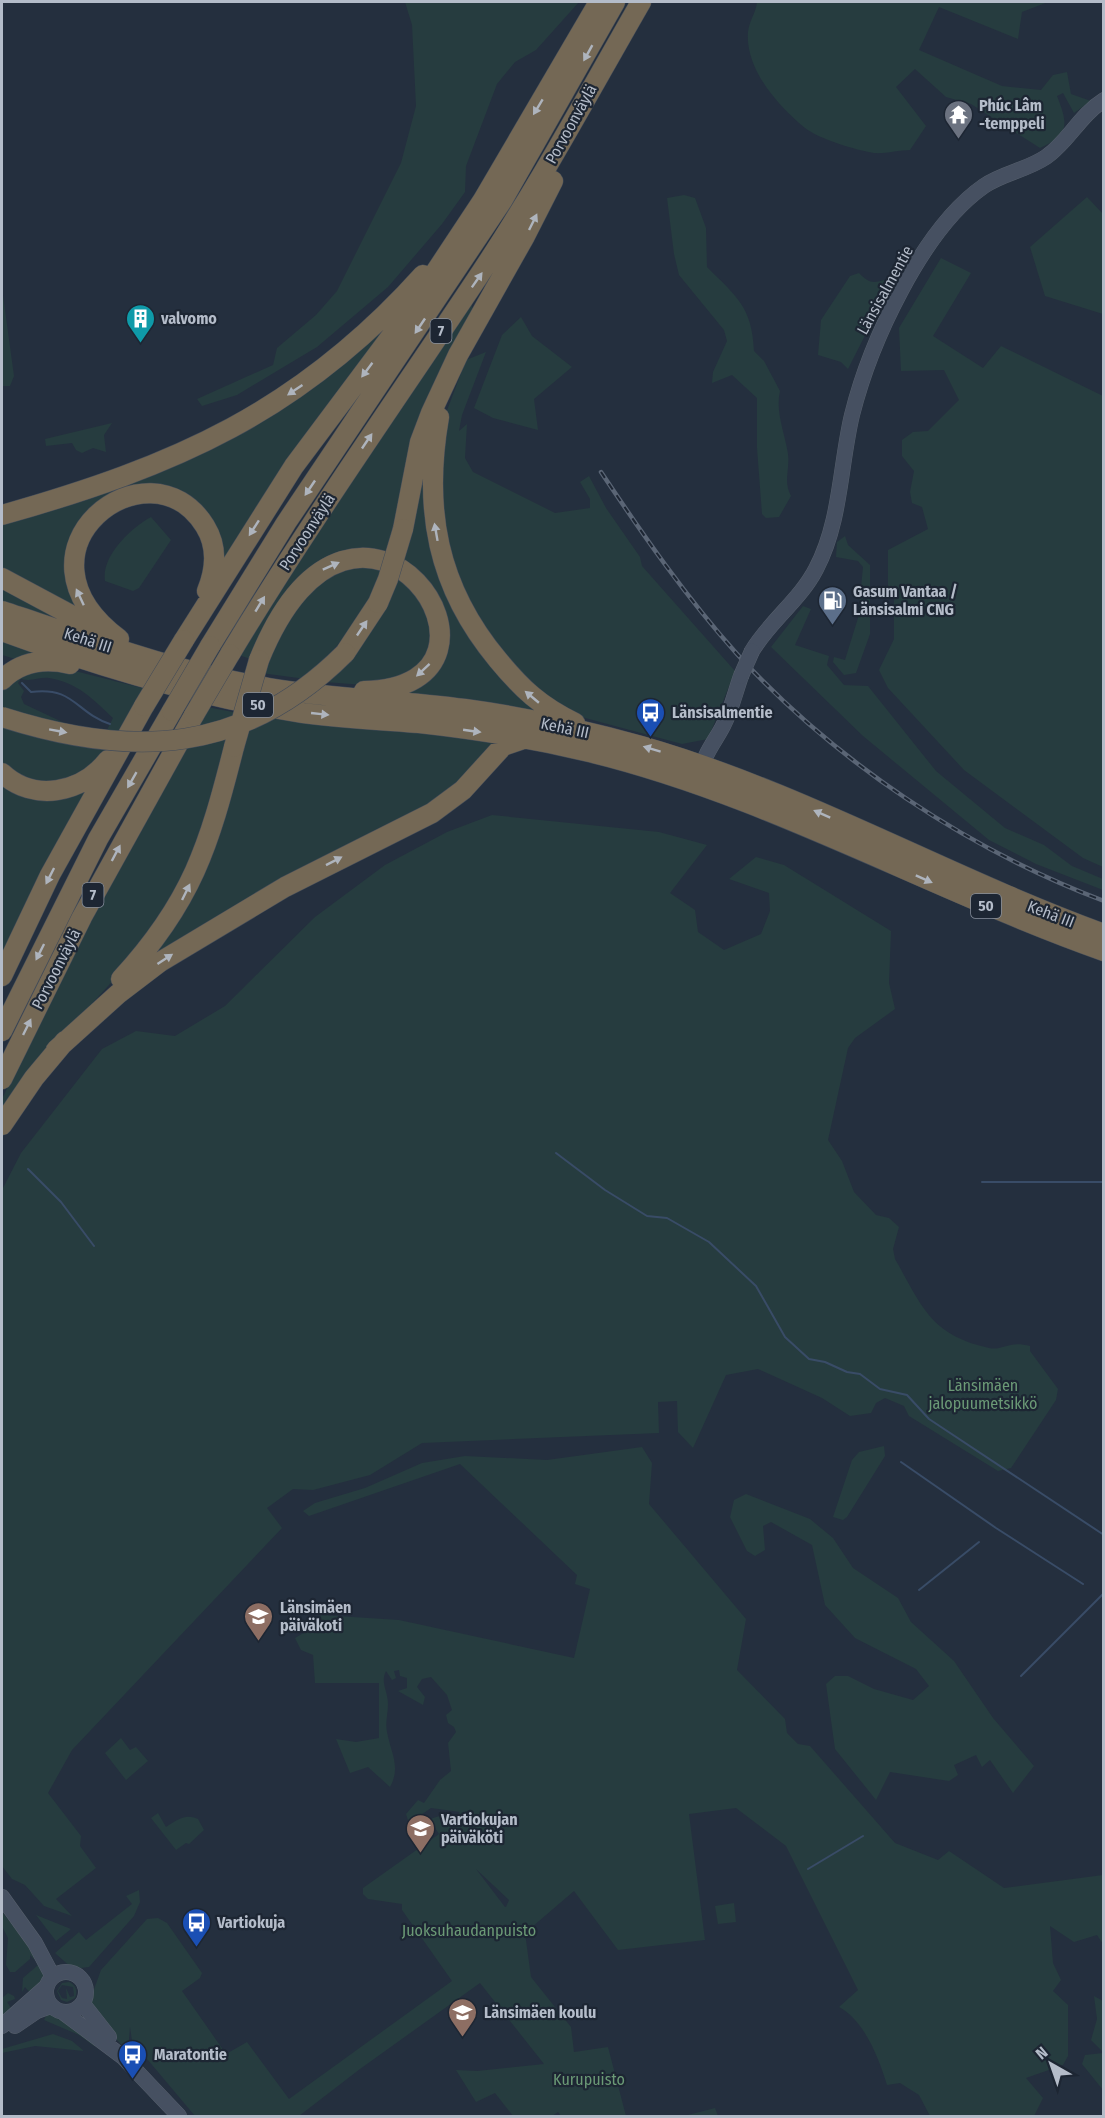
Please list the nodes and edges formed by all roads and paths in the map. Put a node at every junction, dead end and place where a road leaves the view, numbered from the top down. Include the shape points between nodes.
1 (599, 2) edge
2 (615, 2) edge
3 (641, 2) edge
4 (1104, 100) edge
5 (483, 200) junction
6 (484, 309) junction
7 (176, 456) junction
8 (2, 500) edge
9 (2, 515) edge
10 (2, 578) edge
11 (2, 611) edge
12 (2, 631) edge
13 (119, 639) junction
14 (184, 640) junction
15 (99, 665) junction
16 (185, 670) junction
17 (2, 680) edge
18 (305, 693) junction
19 (2, 717) edge
20 (130, 732) junction
21 (602, 736) junction
22 (523, 739) junction
23 (708, 767) junction
24 (2, 773) edge
25 (702, 786) junction
26 (1104, 934) edge
27 (1104, 951) edge
28 (2, 976) edge
29 (2, 1031) edge
30 (56, 1050) junction
31 (2, 1079) edge
32 (2, 1125) edge
33 (2, 1898) edge
34 (35, 1943) junction
35 (69, 1972) junction
36 (50, 1982) junction
37 (83, 2004) junction
38 (58, 2009) junction
39 (2, 2026) edge
40 (2, 2035) edge
41 (123, 2057) junction
42 (179, 2116) edge

1 -> 5 highway
2 -> 29 highway, Porvoonväylä / 7, bridge via 497,209 286,523 210,646 98,839
6 -> 3 highway via 525,236
31 -> 3 highway, Porvoonväylä / 7, bridge via 87,907 230,654 304,535 483,271
4 - 23 street, Länsisalmentie, bridge via 1045,158 998,178 964,203 915,268 885,321 866,366 852,414 825,548 805,585 752,651 722,727 722,742
5 -> 7 highway via 401,298 335,360 241,424
5 -> 14 highway via 407,315 294,466
19 -> 6 highway, bridge via 105,739 169,742 209,735 258,718 306,688 345,653 378,603 403,529 420,442 430,413
21 -> 6 highway via 550,710 522,688 478,633 440,555 431,470 439,413
7 - 8 highway
7 - 9 highway via 111,482
10 - 13 highway
11 - 16 highway, Kehä III / 50
12 - 15 highway, Kehä III / 50
13 -> 14 highway via 99,624 80,598 74,580 76,551 84,529 99,511 120,499 146,493 184,504 202,521 212,543 214,573
13 - 16 highway
14 - 20 highway, bridge
15 - 17 highway via 39,661 27,663
15 -> 22 highway, Kehä III / 50 via 220,698 294,711
16 - 18 highway, Kehä III / 50
18 - 21 highway, Kehä III / 50 via 466,709
30 -> 18 highway, bridge via 156,940 181,902 217,816 259,660 280,613 304,583 336,563 372,559 401,569 415,579 435,606 439,622 439,647 428,668 391,688
20 - 24 highway via 98,772 62,790 25,789
20 -> 28 highway via 50,875
23 -> 21 highway, Kehä III / 50
22 - 25 highway, Kehä III / 50 via 606,757
30 -> 22 highway via 160,962 285,887 432,813 463,790 503,746
23 - 25 street, Länsisalmentie
26 -> 23 highway, Kehä III / 50 via 996,892
25 -> 27 highway, Kehä III / 50 via 800,824 1010,916
30 - 32 highway
33 - 34 street
34 - 35 street
34 - 36 street
35 - 36 street
35 - 37 street via 85,1983
36 - 38 street via 46,1995
36 - 39 street
37 - 38 street via 75,2011
37 - 41 street
38 - 40 street via 37,2010
38 - 41 street
41 - 42 street

